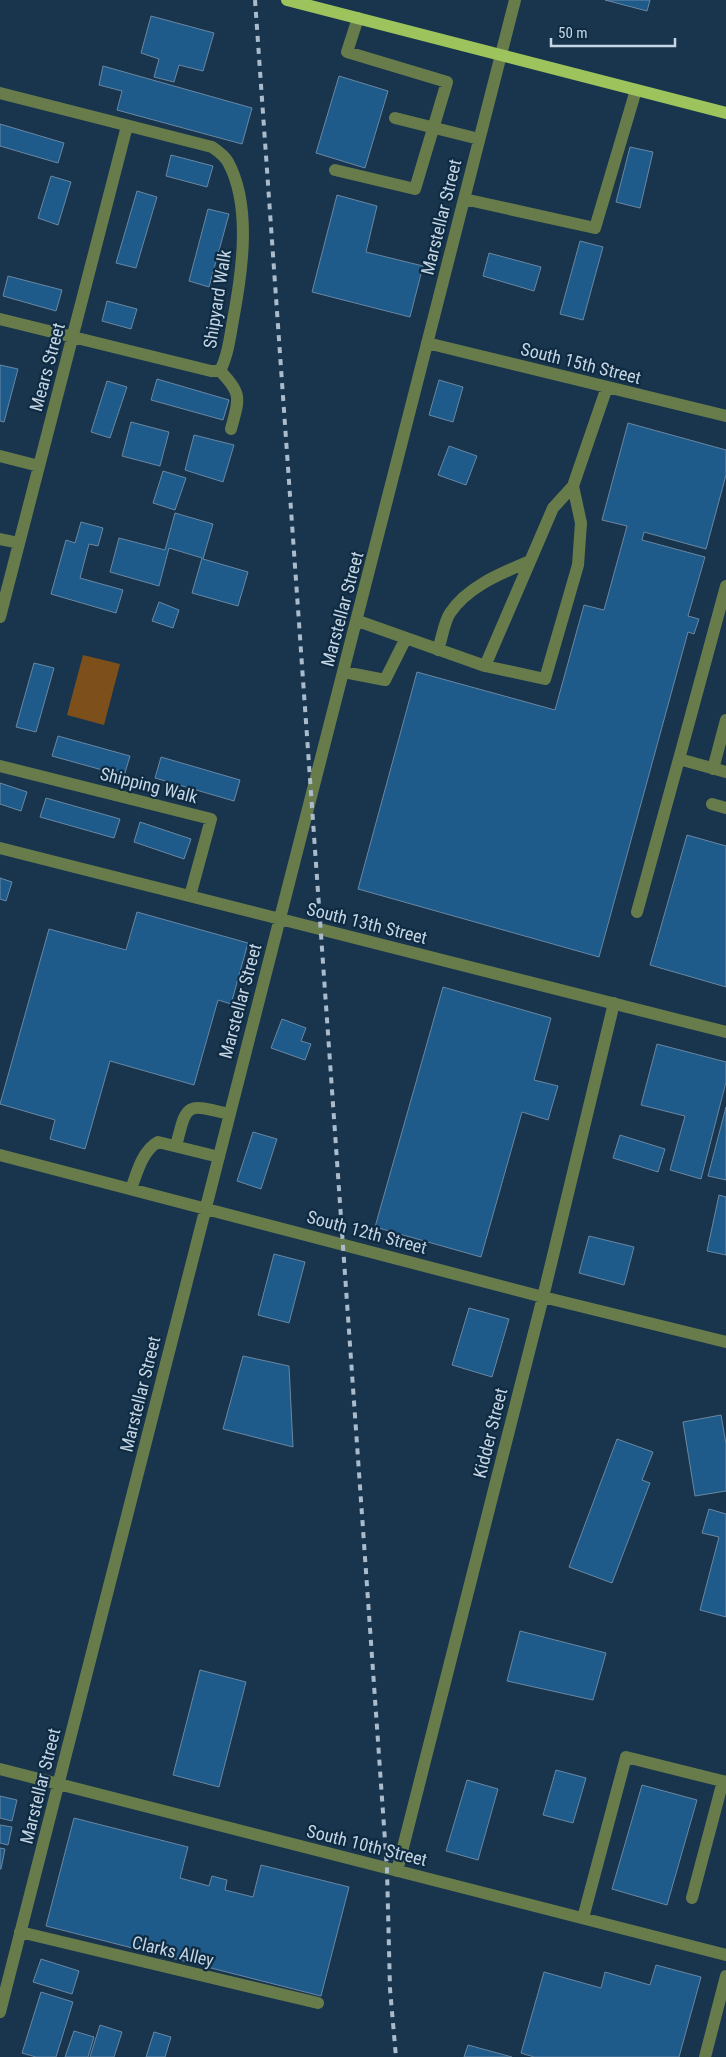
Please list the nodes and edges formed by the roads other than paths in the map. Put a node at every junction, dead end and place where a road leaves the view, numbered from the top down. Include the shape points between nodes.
1 (287, 0) edge
2 (515, 0) edge
3 (318, 4) edge
4 (358, 18) junction
5 (501, 55) junction
6 (636, 90) junction
7 (0, 93) edge
8 (726, 113) edge
9 (394, 118) dead end
10 (127, 126) junction
11 (435, 128) junction
12 (479, 139) junction
13 (335, 170) dead end
14 (464, 199) junction
15 (0, 319) edge
16 (73, 338) junction
17 (427, 343) junction
18 (220, 371) junction
19 (607, 387) junction
20 (726, 416) edge
21 (231, 429) dead end
22 (0, 456) edge
23 (39, 466) junction
24 (574, 486) junction
25 (0, 538) edge
26 (19, 543) junction
27 (530, 561) junction
28 (726, 586) edge
29 (0, 617) edge
30 (358, 621) junction
31 (721, 621) edge
32 (406, 638) junction
33 (438, 650) junction
34 (485, 666) junction
35 (344, 672) junction
36 (726, 720) edge
37 (679, 759) junction
38 (0, 766) edge
39 (713, 769) junction
40 (726, 772) edge
41 (712, 804) dead end
42 (726, 808) edge
43 (0, 848) edge
44 (190, 896) junction
45 (637, 912) dead end
46 (280, 918) junction
47 (614, 1004) junction
48 (726, 1032) edge
49 (229, 1114) junction
50 (176, 1146) junction
51 (0, 1155) edge
52 (219, 1157) junction
53 (131, 1189) junction
54 (206, 1208) junction
55 (543, 1297) junction
56 (726, 1342) edge
57 (0, 1769) edge
58 (725, 1781) edge
59 (58, 1784) junction
60 (397, 1871) junction
61 (692, 1898) dead end
62 (583, 1918) junction
63 (20, 1932) junction
64 (726, 1955) edge
65 (726, 1976) edge
66 (318, 2003) dead end
67 (0, 2012) edge
68 (705, 2057) edge

1 - 3 main road
2 - 5 street, Marstellar Street
3 - 4 main road
4 - 5 main road
4 - 11 street via 347,52 447,82
5 - 6 main road
5 - 12 street, Marstellar Street
6 - 8 main road
6 - 14 street via 594,228
7 - 10 street, Shipyard Walk
9 - 11 street
10 - 16 street, Mears Street
10 - 18 street, Shipyard Walk via 212,147 229,162 241,206 242,272
11 - 12 street
11 - 13 street via 415,189
12 - 14 street, Marstellar Street
14 - 17 street, Marstellar Street
15 - 16 street, Shipyard Walk
16 - 18 street, Shipyard Walk
16 - 23 street, Mears Street
17 - 19 street, South 15th Street
17 - 30 street, Marstellar Street
18 - 21 street via 237,390 239,398
19 - 20 street, South 15th Street
19 - 24 street
22 - 23 street
23 - 26 street, Mears Street
24 - 27 street via 553,508
24 - 34 street via 581,524 578,565 545,679
25 - 26 street
26 - 29 street, Mears Street
27 - 33 street via 500,574 461,600 449,614
27 - 34 street
28 - 31 street
30 - 32 street
30 - 35 street, Marstellar Street
31 - 37 street
32 - 33 street
32 - 35 street via 385,680
33 - 34 street
35 - 46 street, Marstellar Street
36 - 39 street
37 - 39 street
37 - 45 street
38 - 44 street, Shipping Walk via 211,819
39 - 40 street
41 - 42 street
43 - 44 street, South 13th Street
44 - 46 street, South 13th Street
46 - 47 street, South 13th Street
46 - 49 street, Marstellar Street
47 - 48 street, South 13th Street
47 - 55 street, Kidder Street
49 - 50 street via 201,1107 188,1110
49 - 52 street, Marstellar Street
50 - 52 street
50 - 53 street via 158,1142 150,1146
51 - 53 street, South 12th Street
52 - 54 street, Marstellar Street
53 - 54 street, South 12th Street
54 - 55 street, South 12th Street
54 - 59 street, Marstellar Street
55 - 56 street, South 12th Street
55 - 60 street, Kidder Street
57 - 59 street, South 10th Street
58 - 61 street
58 - 62 street via 626,1757
59 - 60 street, South 10th Street
59 - 63 street, Marstellar Street
60 - 62 street, South 10th Street
62 - 64 street, South 10th Street
63 - 66 street, Clarks Alley
63 - 67 street, Marstellar Street
65 - 68 street

